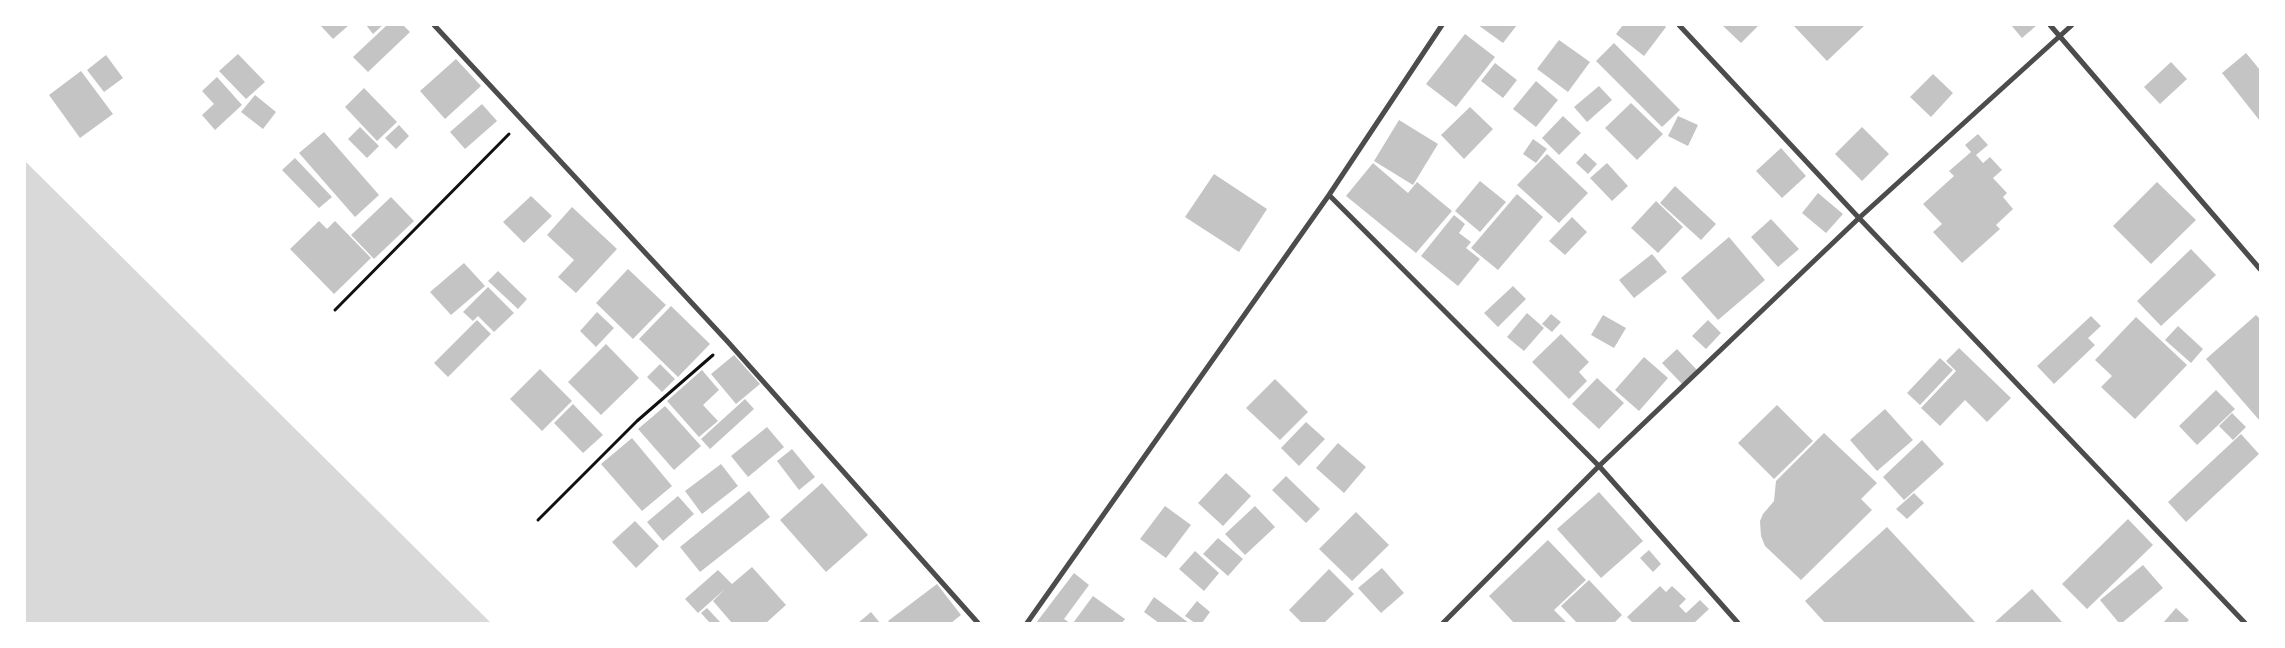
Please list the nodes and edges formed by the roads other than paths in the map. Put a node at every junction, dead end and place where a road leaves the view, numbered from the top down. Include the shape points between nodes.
1 (434, 25) edge
2 (1442, 25) edge
3 (1679, 25) edge
4 (2050, 25) edge
5 (2072, 25) edge
6 (2059, 36) junction
7 (1329, 195) junction
8 (1859, 218) junction
9 (2260, 269) edge
10 (1599, 466) junction
11 (978, 623) edge
12 (1027, 623) edge
13 (1443, 623) edge
14 (1738, 623) edge
15 (2245, 623) edge

1 - 11 street via 728,342
2 - 7 street
3 - 8 street
4 - 6 street
5 - 6 street
6 - 8 street
6 - 9 street
7 - 10 street
7 - 12 street
8 - 10 street
8 - 15 street
10 - 13 street
10 - 14 street

